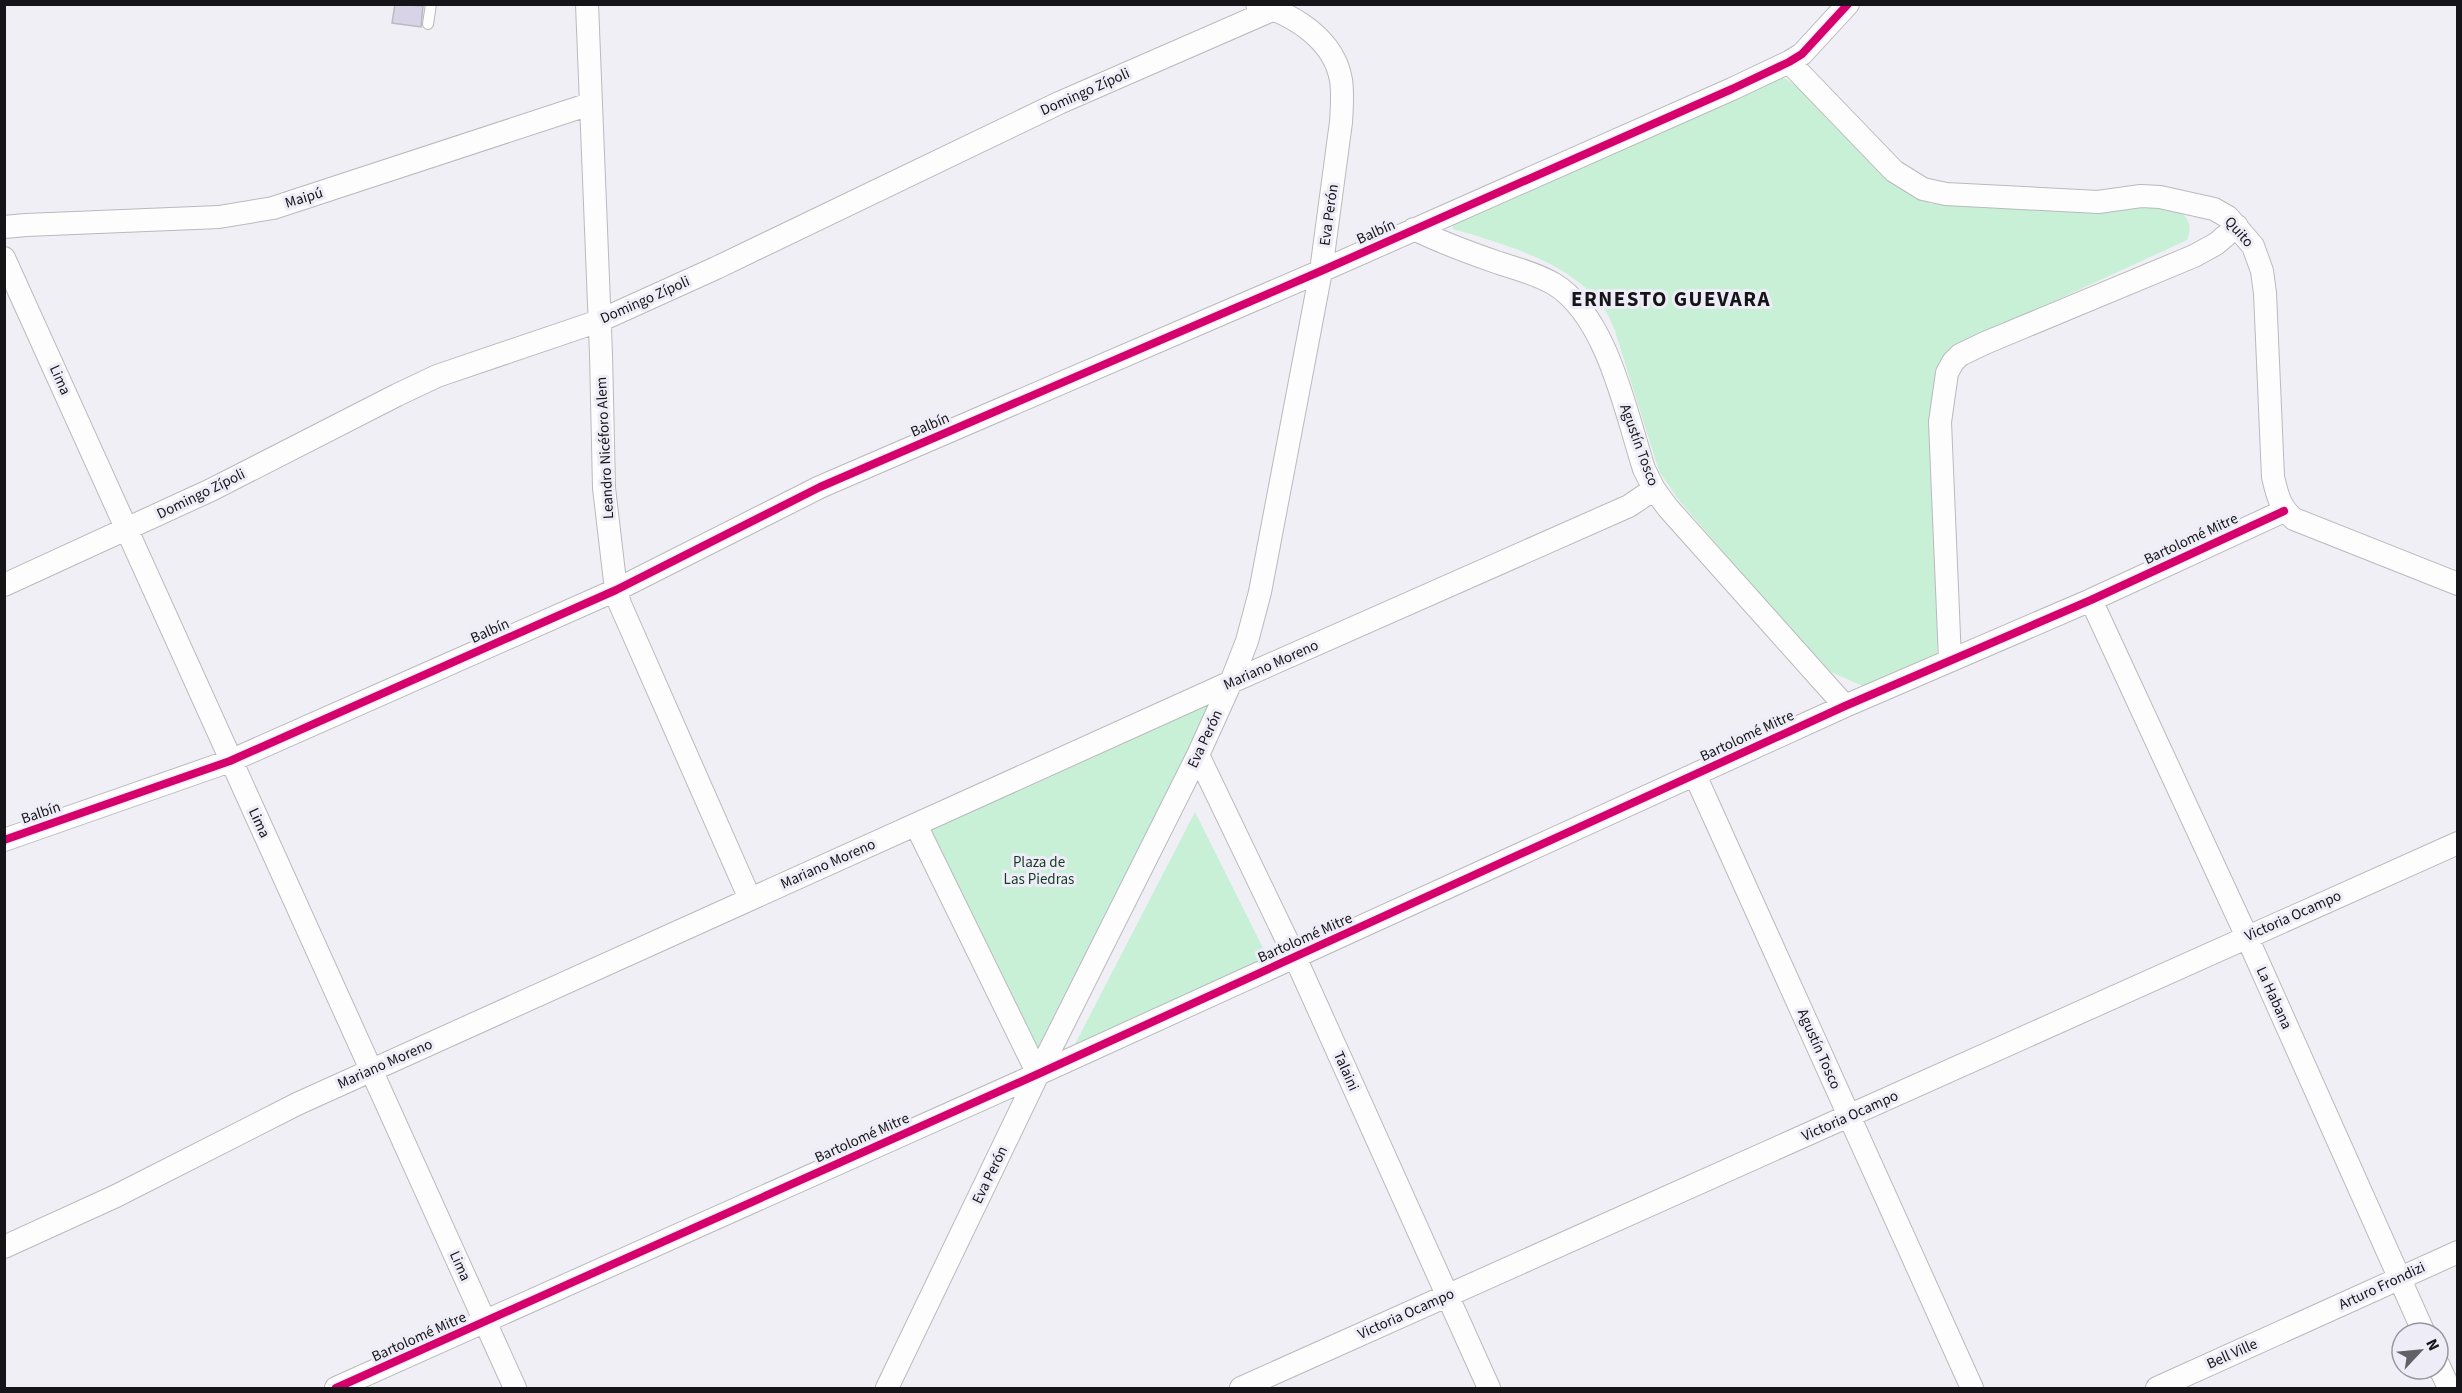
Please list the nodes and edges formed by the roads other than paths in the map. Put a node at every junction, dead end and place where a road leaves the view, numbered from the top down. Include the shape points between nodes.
1 (431, 4) edge
2 (587, 4) edge
3 (1848, 4) edge
4 (1271, 6) edge
5 (429, 24) dead end
6 (1789, 62) junction
7 (590, 104) junction
8 (2238, 226) junction
9 (4, 227) edge
10 (1414, 229) junction
11 (4, 258) edge
12 (1321, 271) junction
13 (599, 321) junction
14 (1654, 489) junction
15 (2284, 511) junction
16 (127, 529) junction
17 (2457, 584) edge
18 (4, 585) edge
19 (616, 590) junction
20 (2091, 600) junction
21 (1950, 660) junction
22 (1231, 682) junction
23 (1845, 706) junction
24 (1198, 755) junction
25 (230, 761) junction
26 (1695, 775) junction
27 (916, 825) junction
28 (4, 840) edge
29 (2457, 843) edge
30 (750, 899) junction
31 (2247, 937) junction
32 (1295, 957) junction
33 (372, 1070) junction
34 (1038, 1074) junction
35 (1849, 1116) junction
36 (4, 1247) edge
37 (2457, 1252) edge
38 (2399, 1278) junction
39 (1447, 1296) junction
40 (2307, 1320) joint
41 (2419, 1321) edge
42 (485, 1322) junction
43 (336, 1389) edge
44 (515, 1389) edge
45 (887, 1389) edge
46 (1241, 1389) edge
47 (1489, 1389) edge
48 (1972, 1389) edge
49 (2157, 1389) edge

1 - 5 lane
2 - 7 street, Leandro Nicéforo Alem
3 - 6 street, Balbín via 1802,54
4 - 12 street, Eva Perón via 1317,36 1340,77 1341,122
4 - 13 street, Domingo Zípoli
6 - 8 street, Quito via 1894,171 1923,189 1946,194 2098,202 2160,197 2214,209
6 - 10 street, Balbín
7 - 9 street, Maipú via 273,208 219,217
7 - 13 street, Leandro Nicéforo Alem
8 - 15 street, Quito via 2253,246 2262,271 2273,477
8 - 21 street via 2194,256 1985,343 1953,362 1947,373 1940,422
10 - 12 street, Balbín
10 - 14 street, Agustín Tosco via 1442,243 1531,273 1575,300 1602,342
11 - 16 street, Lima
12 - 19 street, Balbín via 820,487
12 - 22 street, Eva Perón via 1260,592
13 - 16 street, Domingo Zípoli via 437,376
13 - 19 street, Leandro Nicéforo Alem via 604,488
14 - 22 street, Mariano Moreno via 1629,506
14 - 23 street, Agustín Tosco
15 - 17 street via 2294,519
15 - 20 street, Bartolomé Mitre
16 - 18 street, Domingo Zípoli
16 - 25 street, Lima
19 - 25 street, Balbín
19 - 30 street, Leandro Nicéforo Alem
20 - 21 street, Bartolomé Mitre
20 - 31 street, La Habana
21 - 23 street, Bartolomé Mitre
22 - 24 street, Eva Perón
22 - 27 street, Mariano Moreno
23 - 26 street, Bartolomé Mitre
24 - 32 street, Talaini
24 - 34 street, Eva Perón
25 - 28 street, Balbín
25 - 33 street, Lima
26 - 32 street, Bartolomé Mitre
26 - 35 street, Agustín Tosco
27 - 30 street, Mariano Moreno
27 - 34 street
29 - 31 street, Victoria Ocampo
30 - 33 street, Mariano Moreno
31 - 35 street, Victoria Ocampo
31 - 38 street, La Habana
32 - 34 street, Bartolomé Mitre
32 - 39 street, Talaini
33 - 36 street, Mariano Moreno
33 - 42 street, Lima
34 - 42 street, Bartolomé Mitre
34 - 45 street, Eva Perón
35 - 39 street, Victoria Ocampo
35 - 48 street, Agustín Tosco
37 - 38 street, Arturo Frondizi
38 - 40 street, Arturo Frondizi
38 - 41 street, La Habana
39 - 46 street, Victoria Ocampo
39 - 47 street, Talaini
40 - 49 street, Bell Ville
42 - 43 street, Bartolomé Mitre
42 - 44 street, Lima

